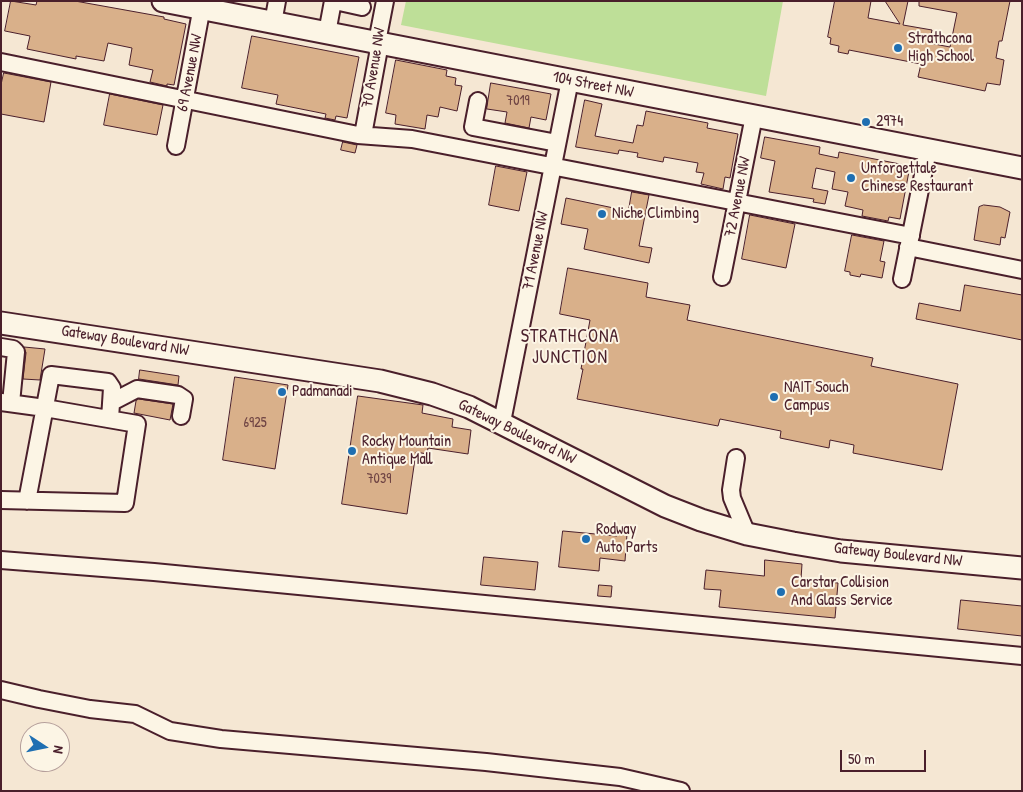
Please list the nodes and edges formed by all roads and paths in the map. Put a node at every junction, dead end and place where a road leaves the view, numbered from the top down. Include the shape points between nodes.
1 (163, 1) edge
2 (277, 1) edge
3 (334, 1) edge
4 (385, 1) edge
5 (202, 5) edge
6 (362, 7) dead end
7 (233, 8) edge
8 (273, 23) junction
9 (327, 33) junction
10 (378, 42) junction
11 (1, 62) edge
12 (570, 80) junction
13 (185, 99) junction
14 (478, 101) dead end
15 (754, 116) junction
16 (473, 127) junction
17 (363, 135) junction
18 (557, 143) junction
19 (176, 146) dead end
20 (468, 150) junction
21 (928, 150) junction
22 (553, 166) junction
23 (1022, 168) edge
24 (737, 202) junction
25 (909, 242) junction
26 (1022, 270) edge
27 (722, 277) dead end
28 (902, 279) dead end
29 (1, 323) edge
30 (1, 347) edge
31 (112, 402) junction
32 (6, 403) edge
33 (45, 408) junction
34 (181, 416) dead end
35 (110, 419) junction
36 (502, 422) junction
37 (736, 458) dead end
38 (1, 500) edge
39 (26, 501) junction
40 (747, 534) junction
41 (1, 560) edge
42 (1022, 568) edge
43 (1022, 656) edge
44 (1, 690) edge
45 (681, 791) edge

1 - 5 main road, 104 Street NW
2 - 8 street
3 - 6 street
3 - 9 street
4 - 10 street, 70 Avenue NW
5 - 7 main road, 104 Street NW
5 - 13 street, 69 Avenue NW
7 - 8 main road, 104 Street NW
8 - 9 main road, 104 Street NW
9 - 10 main road, 104 Street NW
10 - 12 main road, 104 Street NW
10 - 17 street, 70 Avenue NW
11 - 13 street
12 - 15 main road, 104 Street NW
12 - 18 street, 71 Avenue NW
13 - 17 street
13 - 19 street, 69 Avenue NW
14 - 16 street
15 - 21 main road, 104 Street NW
15 - 24 street, 72 Avenue NW
16 - 18 street
16 - 20 street
17 - 20 street via 412,138
18 - 22 street, 71 Avenue NW
20 - 22 street
21 - 23 main road, 104 Street NW
21 - 25 street
22 - 24 street
22 - 36 street, 71 Avenue NW
24 - 25 street
24 - 27 street, 72 Avenue NW
25 - 26 street
25 - 28 street
29 - 36 main road, Gateway Boulevard NW via 380,381 432,394
30 - 32 street via 16,352
31 - 33 street via 112,388 108,382 51,375
31 - 34 street via 137,389 178,394 184,399
31 - 35 street
32 - 33 street
33 - 35 street
33 - 39 street
35 - 39 street via 137,424 125,503
36 - 40 main road, Gateway Boulevard NW via 665,506
37 - 40 street via 730,490
38 - 39 street
40 - 42 main road, Gateway Boulevard NW via 841,550
41 - 43 street
44 - 45 street via 39,700 135,714 170,731 221,739 620,777

